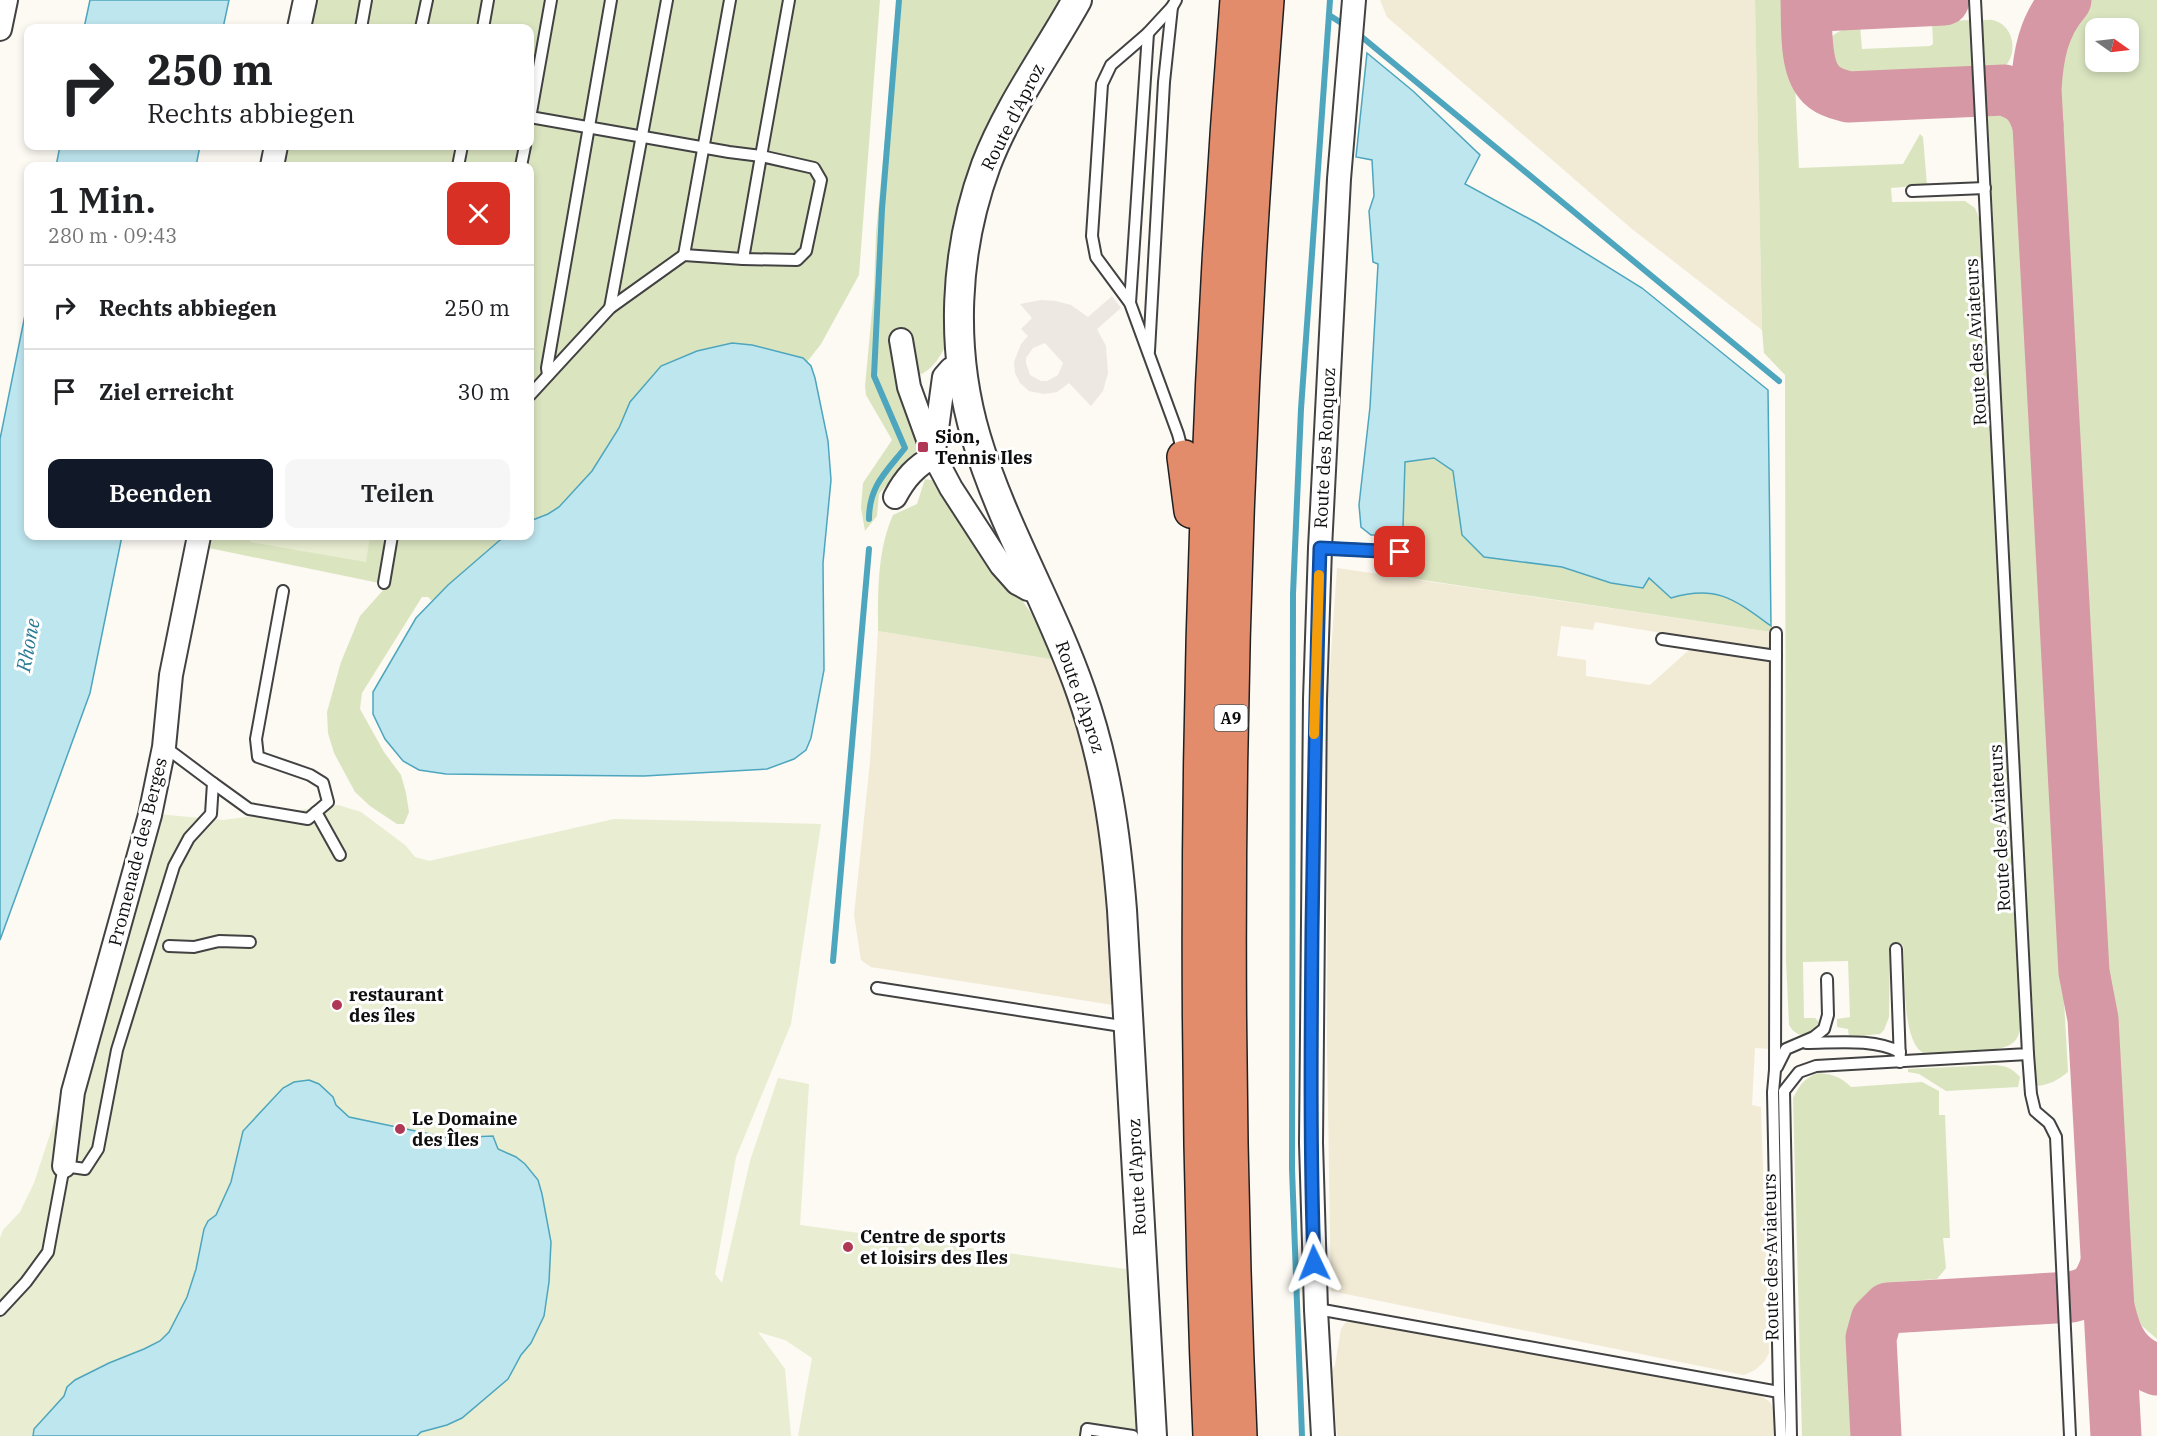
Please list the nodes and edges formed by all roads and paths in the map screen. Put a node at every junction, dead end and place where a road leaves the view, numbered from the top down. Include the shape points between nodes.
1 (6, 0) edge
2 (304, 0) edge
3 (366, 0) edge
4 (427, 0) edge
5 (488, 0) edge
6 (551, 0) edge
7 (611, 0) edge
8 (667, 0) edge
9 (730, 0) edge
10 (789, 0) edge
11 (1077, 0) edge
12 (1237, 0) edge
13 (1267, 0) edge
14 (1975, 0) edge
15 (1353, 3) edge
16 (1174, 4) edge
17 (300, 24) edge
18 (363, 24) edge
19 (422, 24) edge
20 (484, 24) edge
21 (0, 29) edge
22 (1148, 33) junction
23 (534, 95) edge
24 (534, 118) edge
25 (588, 127) junction
26 (641, 137) junction
27 (704, 148) junction
28 (761, 156) junction
29 (1984, 188) junction
30 (1911, 191) dead end
31 (684, 255) junction
32 (743, 259) junction
33 (1130, 303) junction
34 (610, 308) junction
35 (901, 340) dead end
36 (1149, 356) junction
37 (961, 365) junction
38 (548, 375) junction
39 (534, 390) edge
40 (934, 456) junction
41 (1184, 456) joint
42 (896, 497) dead end
43 (198, 540) edge
44 (391, 540) edge
45 (1320, 548) junction
46 (1400, 552) dead end
47 (384, 584) dead end
48 (283, 591) dead end
49 (1040, 592) junction
50 (1776, 633) dead end
51 (1662, 639) dead end
52 (1776, 656) junction
53 (1201, 703) junction
54 (164, 747) junction
55 (213, 783) junction
56 (316, 812) junction
57 (340, 855) dead end
58 (250, 942) dead end
59 (169, 946) dead end
60 (1896, 949) dead end
61 (1827, 979) dead end
62 (878, 988) dead end
63 (1128, 1027) junction
64 (1800, 1042) junction
65 (2028, 1054) junction
66 (1900, 1057) junction
67 (1775, 1070) junction
68 (64, 1166) junction
69 (0, 1310) edge
70 (1316, 1310) junction
71 (1779, 1392) junction
72 (1086, 1436) edge
73 (1133, 1436) edge
74 (1152, 1436) edge
75 (1210, 1436) edge
76 (1240, 1436) edge
77 (1323, 1436) edge
78 (1781, 1436) edge
79 (1791, 1436) edge
80 (2070, 1436) edge

1 - 21 street
2 - 17 street
3 - 18 lane
4 - 19 lane
5 - 20 lane
6 - 23 lane
7 - 25 lane
8 - 26 lane
9 - 27 lane
10 - 28 lane
11 - 37 street, Route d'Aproz via 1011,113 986,165 962,262
12 - 53 highway, A9 via 1214,349
13 - 76 highway, A9 via 1244,347 1230,745 1231,1146
14 - 29 lane, Route des Aviateurs
15 - 45 street, Route des Ronquoz via 1339,178
16 - 22 lane
16 - 36 lane via 1164,82
22 - 33 lane
22 - 33 lane via 1111,65 1102,84 1092,226 1096,257
24 - 25 lane
25 - 26 lane
25 - 38 lane
26 - 27 lane
26 - 34 lane
27 - 28 lane
27 - 31 lane
28 - 32 lane
28 - 32 lane via 814,168 821,180 806,250 797,261
29 - 30 lane
29 - 65 lane, Route des Aviateurs
31 - 32 lane
31 - 34 lane
33 - 36 lane
34 - 38 lane
35 - 40 street via 909,387
36 - 41 lane
37 - 40 street via 944,377
37 - 49 street, Route d'Aproz via 976,438
38 - 39 lane
40 - 42 street via 917,466
40 - 49 street via 1002,565 1017,583
41 - 53 highway via 1190,498
43 - 54 street, Promenade des Berges via 171,675
44 - 47 lane
45 - 46 lane
45 - 70 street, Route des Ronquoz via 1311,1076
48 - 56 lane via 256,739 258,757 323,783 328,802
49 - 63 street, Route d'Aproz via 1081,690 1110,800 1122,910
50 - 52 lane, Route des Aviateurs
51 - 52 lane
52 - 67 lane, Route des Aviateurs
53 - 75 highway, A9 via 1199,1033
54 - 55 lane
54 - 68 street, Promenade des Berges via 150,815 73,1092
55 - 56 lane via 249,809 308,819
55 - 68 lane via 212,814 189,838 174,866 117,1050 98,1149 85,1169
56 - 57 lane
58 - 59 lane
60 - 66 lane
61 - 64 lane via 1828,1015 1824,1029
62 - 63 lane
63 - 74 street, Route d'Aproz
64 - 66 lane via 1884,1046
64 - 67 lane via 1786,1049
65 - 66 lane, Route des Aviateurs
65 - 80 lane via 2035,1111 2049,1123 2056,1137
66 - 79 lane, Route des Aviateurs via 1816,1066 1799,1072 1784,1091
67 - 71 lane, Route des Aviateurs
68 - 69 lane via 48,1252
70 - 71 lane
70 - 77 street, Route des Ronquoz
71 - 78 lane, Route des Aviateurs
72 - 73 lane via 1087,1429

